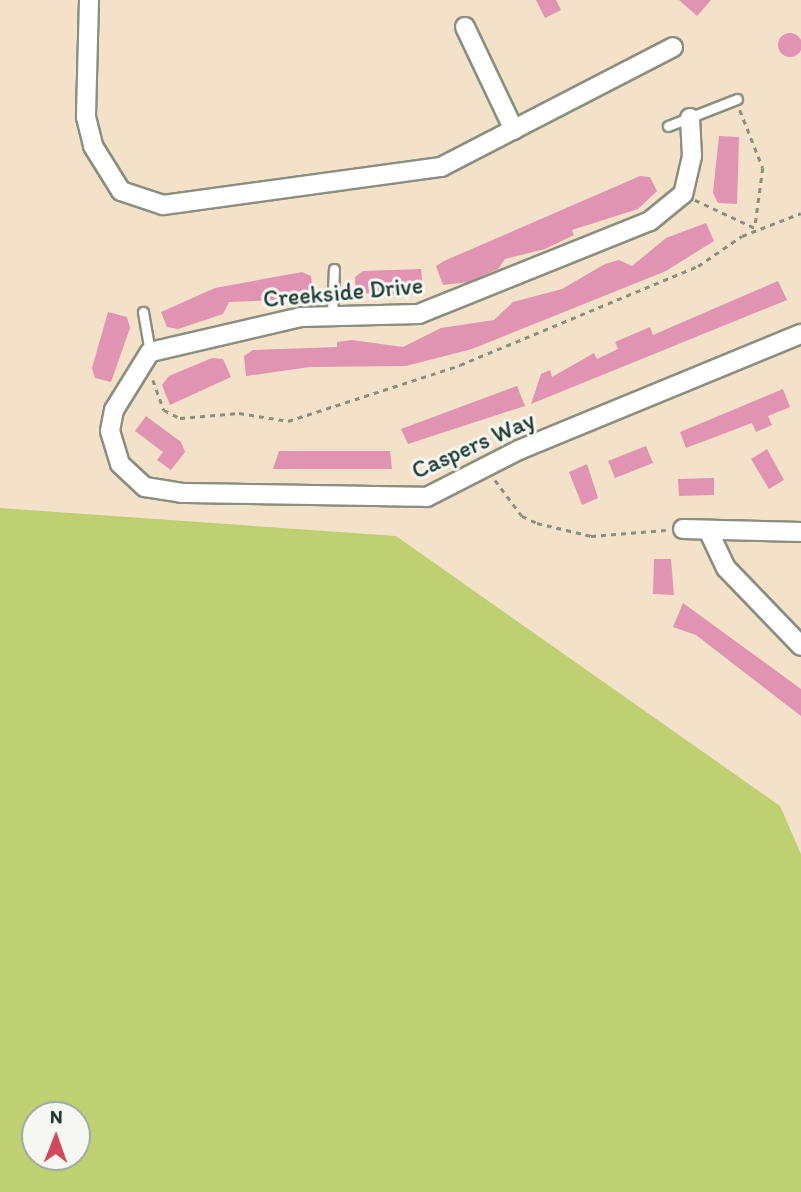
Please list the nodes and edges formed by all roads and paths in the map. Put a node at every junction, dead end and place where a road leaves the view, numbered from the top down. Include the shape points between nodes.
1 (89, 0) edge
2 (465, 27) dead end
3 (673, 47) dead end
4 (737, 99) dead end
5 (742, 117) dead end
6 (690, 118) junction
7 (668, 127) dead end
8 (514, 130) junction
9 (683, 194) junction
10 (801, 213) edge
11 (756, 228) junction
12 (334, 269) dead end
13 (143, 312) dead end
14 (332, 314) junction
15 (801, 334) edge
16 (150, 352) junction
17 (153, 376) dead end
18 (491, 475) dead end
19 (683, 528) joint
20 (708, 530) junction
21 (801, 532) edge
22 (801, 646) edge

1 - 8 street via 86,117 93,146 121,191 148,204 177,205 441,167
2 - 8 street
3 - 8 street
4 - 6 lane
5 - 11 path via 763,168
6 - 7 lane
6 - 9 street
9 - 11 path
9 - 14 street, Creekside Drive via 650,221 445,306 399,317
10 - 11 path
11 - 17 path via 698,266 460,365 288,421 239,413 194,422 180,418 154,396
12 - 14 lane
13 - 16 lane
14 - 16 street, Creekside Drive
15 - 16 street, Caspers Way via 519,450 427,496 181,493 145,487 120,464 110,431 123,390
18 - 19 path via 522,516 580,535
19 - 20 street
20 - 21 street
20 - 22 street via 726,568

